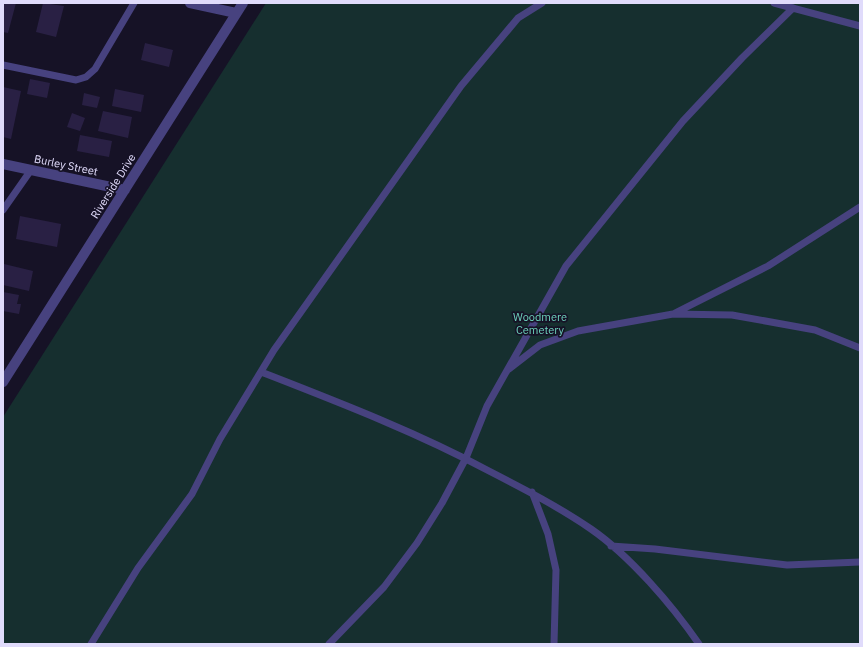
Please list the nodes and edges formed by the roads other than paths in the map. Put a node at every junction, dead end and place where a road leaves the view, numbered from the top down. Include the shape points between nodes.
1 (134, 3) edge
2 (190, 3) edge
3 (243, 3) edge
4 (542, 3) edge
5 (774, 3) edge
6 (792, 8) junction
7 (236, 13) junction
8 (860, 26) edge
9 (3, 64) edge
10 (3, 164) edge
11 (30, 170) junction
12 (125, 190) junction
13 (860, 207) edge
14 (3, 210) edge
15 (673, 314) junction
16 (860, 348) edge
17 (8, 366) edge
18 (507, 370) junction
19 (261, 372) junction
20 (3, 382) edge
21 (466, 458) junction
22 (531, 492) junction
23 (611, 546) junction
24 (860, 562) edge
25 (92, 644) edge
26 (329, 644) edge
27 (554, 644) edge
28 (698, 644) edge

1 - 9 lane via 95,69 86,77 76,80
2 - 7 street
3 - 7 street, Riverside Drive
4 - 19 lane via 518,18 461,86
5 - 6 lane
6 - 8 lane
6 - 18 lane via 683,121 566,266
7 - 12 street, Riverside Drive
10 - 11 street, Burley Street
11 - 12 street, Burley Street
11 - 14 lane
12 - 17 street, Riverside Drive
13 - 15 lane via 768,266
15 - 16 lane via 732,315 815,330
15 - 18 lane via 578,331 540,345
17 - 20 street, Riverside Drive
18 - 21 lane via 487,406
19 - 21 lane
19 - 25 lane via 220,439 192,494 138,568
21 - 22 lane
21 - 26 lane via 417,543 384,587
22 - 23 lane via 592,530
22 - 27 lane via 548,534 556,570
23 - 24 lane via 787,565
23 - 28 lane via 636,568 682,620

